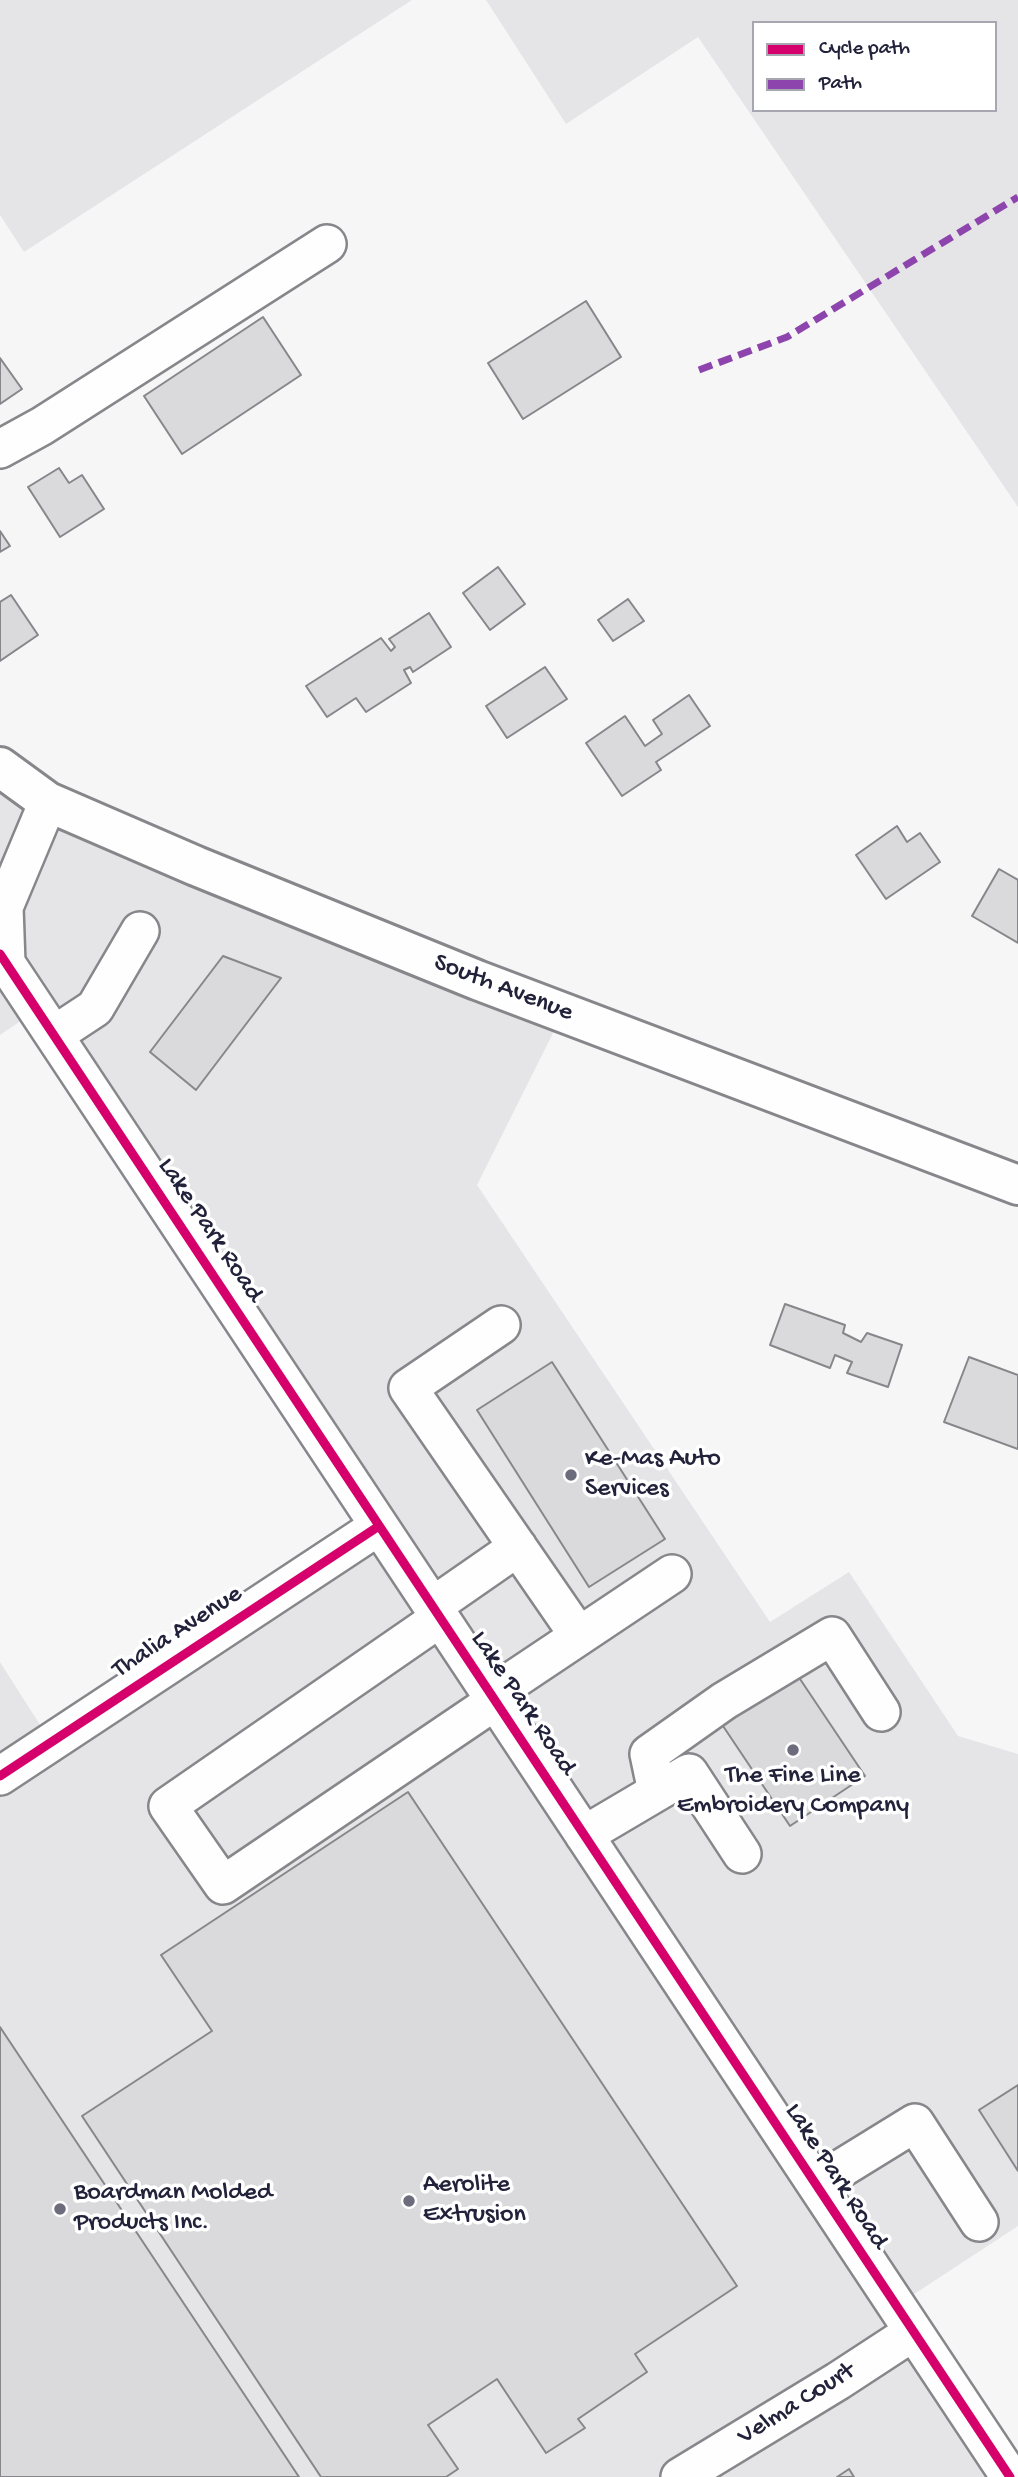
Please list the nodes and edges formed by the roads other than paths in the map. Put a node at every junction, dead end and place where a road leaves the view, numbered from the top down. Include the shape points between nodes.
1 (327, 244) dead end
2 (0, 449) edge
3 (0, 767) edge
4 (48, 802) junction
5 (140, 931) dead end
6 (3, 958) edge
7 (54, 1035) junction
8 (1018, 1185) edge
9 (501, 1325) dead end
10 (379, 1526) junction
11 (518, 1547) junction
12 (672, 1574) dead end
13 (437, 1612) junction
14 (579, 1636) junction
15 (493, 1698) junction
16 (881, 1712) dead end
17 (0, 1776) edge
18 (657, 1792) junction
19 (584, 1835) junction
20 (742, 1854) dead end
21 (816, 2185) junction
22 (979, 2222) dead end
23 (913, 2332) junction
24 (680, 2477) edge
25 (1010, 2477) edge

1 - 2 street
3 - 4 main road, South Avenue
4 - 6 street via 4,906
4 - 8 main road, South Avenue via 477,980
5 - 7 street via 95,1008
6 - 7 street, Lake Park Road
7 - 10 street, Lake Park Road
9 - 11 street via 408,1388
10 - 13 street, Lake Park Road
10 - 17 street, Thalia Avenue
11 - 13 street
11 - 14 street
12 - 14 street
13 - 15 street, Lake Park Road
13 - 15 street via 168,1806 223,1885
14 - 15 street
15 - 19 street, Lake Park Road
16 - 18 street via 832,1636 724,1701 649,1754
18 - 19 street
18 - 20 street via 689,1773
19 - 21 street, Lake Park Road
21 - 22 street via 915,2123
21 - 23 street, Lake Park Road
23 - 24 street, Velma Court
23 - 25 street, Lake Park Road

